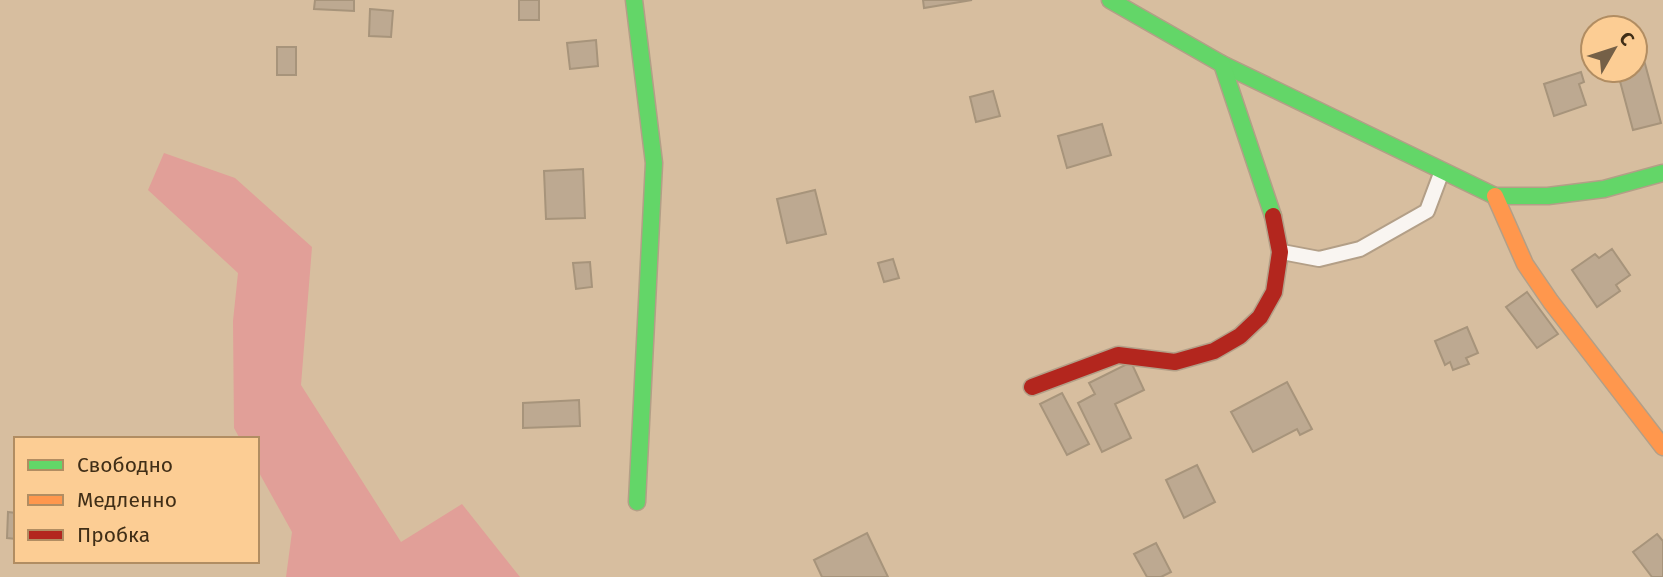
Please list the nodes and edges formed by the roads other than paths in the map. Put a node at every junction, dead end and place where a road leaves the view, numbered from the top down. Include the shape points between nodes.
1 (634, 0) edge
2 (1110, 0) edge
3 (1222, 64) junction
4 (1442, 171) junction
5 (1663, 173) edge
6 (1495, 196) junction
7 (1280, 252) junction
8 (1032, 387) dead end
9 (1663, 447) edge
10 (638, 502) dead end

1 - 10 street via 654,163
2 - 3 street
3 - 4 street
3 - 7 street via 1272,210
4 - 6 street
4 - 7 lane via 1427,211 1360,249 1319,259
5 - 6 street via 1604,189
6 - 9 street via 1525,264
7 - 8 street via 1274,292 1260,317 1240,337 1214,351 1175,362 1118,355

